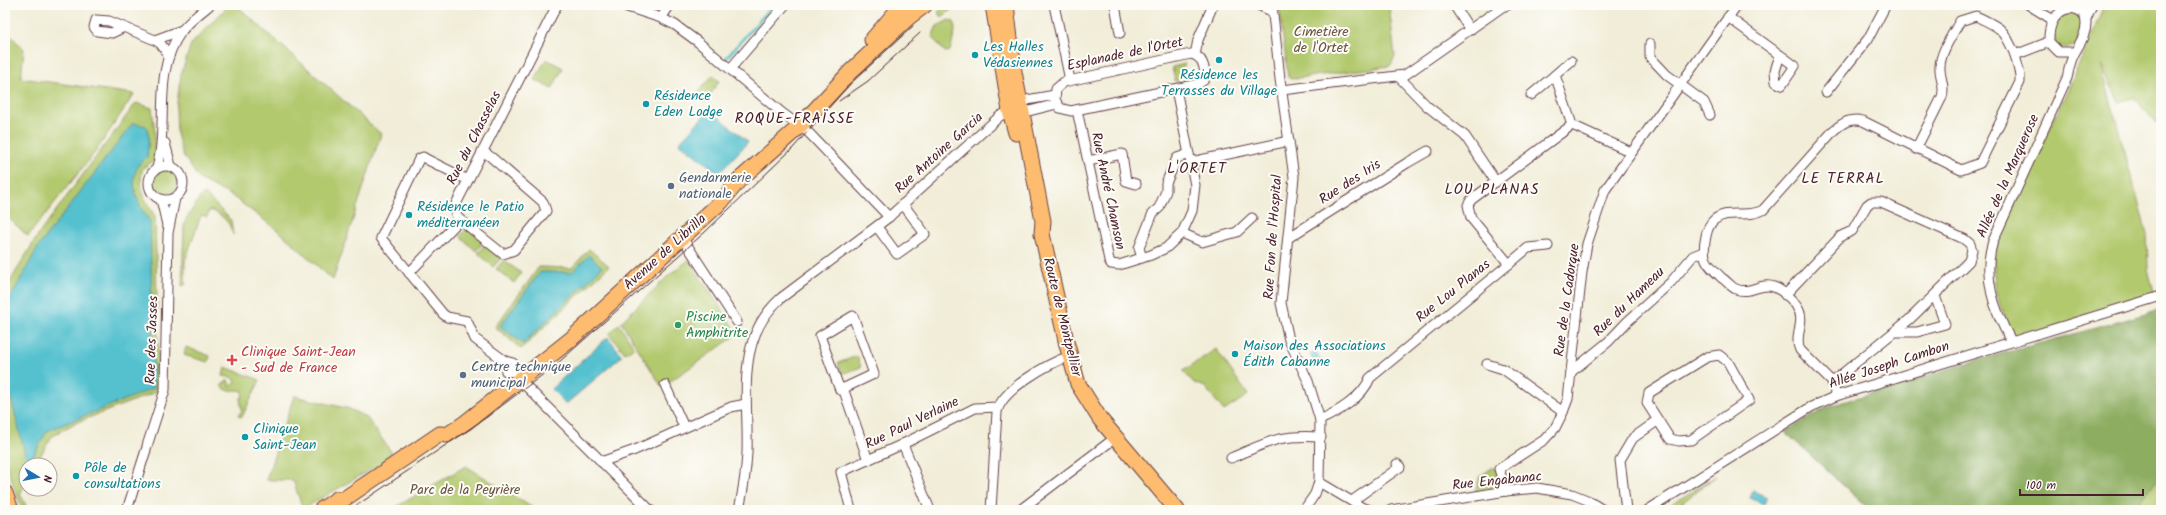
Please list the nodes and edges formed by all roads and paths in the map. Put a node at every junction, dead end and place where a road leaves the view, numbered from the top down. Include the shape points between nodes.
1 (210, 5) edge
2 (557, 5) edge
3 (621, 5) edge
4 (670, 5) edge
5 (785, 5) edge
6 (902, 5) edge
7 (925, 5) edge
8 (993, 5) edge
9 (1006, 5) edge
10 (1054, 5) edge
11 (1115, 5) edge
12 (1213, 5) edge
13 (1258, 5) edge
14 (1454, 5) edge
15 (1508, 5) edge
16 (1737, 5) edge
17 (1886, 5) edge
18 (2029, 5) edge
19 (2088, 5) edge
20 (2092, 5) edge
21 (1272, 8) edge
22 (2070, 8) edge
23 (1728, 17) junction
24 (661, 18) junction
25 (2053, 20) junction
26 (2086, 20) junction
27 (124, 27) dead end
28 (182, 30) junction
29 (1470, 30) junction
30 (1120, 33) dead end
31 (155, 40) junction
32 (2049, 42) junction
33 (1650, 44) dead end
34 (2059, 52) junction
35 (2075, 52) junction
36 (1195, 55) junction
37 (1780, 55) dead end
38 (2015, 55) junction
39 (168, 56) junction
40 (1571, 61) dead end
41 (731, 68) junction
42 (2069, 69) junction
43 (1555, 75) junction
44 (1398, 76) junction
45 (1070, 80) junction
46 (1680, 85) junction
47 (1176, 89) junction
48 (1282, 90) junction
49 (1826, 92) dead end
50 (1055, 95) junction
51 (1531, 95) dead end
52 (1057, 104) junction
53 (1015, 109) junction
54 (1077, 110) junction
55 (1710, 114) dead end
56 (1572, 125) junction
57 (800, 126) junction
58 (162, 132) junction
59 (1289, 141) junction
60 (1916, 149) junction
61 (482, 151) junction
62 (1428, 151) dead end
63 (1631, 152) junction
64 (1190, 158) junction
65 (1088, 161) junction
66 (171, 166) junction
67 (157, 168) junction
68 (468, 180) junction
69 (1496, 182) junction
70 (1136, 184) dead end
71 (175, 198) junction
72 (160, 199) junction
73 (903, 204) junction
74 (889, 217) junction
75 (458, 218) junction
76 (1252, 218) dead end
77 (877, 227) junction
78 (168, 233) junction
79 (1182, 233) junction
80 (681, 237) junction
81 (1288, 238) junction
82 (1548, 246) dead end
83 (1704, 252) junction
84 (1142, 258) junction
85 (1509, 264) junction
86 (409, 273) junction
87 (1785, 295) junction
88 (1935, 296) junction
89 (2161, 296) edge
90 (2000, 321) junction
91 (737, 322) dead end
92 (1894, 332) junction
93 (2011, 341) junction
94 (1999, 345) junction
95 (1070, 356) junction
96 (1487, 364) dead end
97 (1571, 372) junction
98 (516, 375) junction
99 (1832, 382) junction
100 (665, 385) dead end
101 (843, 388) junction
102 (1836, 396) junction
103 (746, 404) junction
104 (998, 407) junction
105 (1563, 412) junction
106 (1320, 420) junction
107 (1657, 421) junction
108 (465, 423) junction
109 (684, 427) junction
110 (440, 434) junction
111 (1321, 437) junction
112 (1115, 438) junction
113 (903, 444) junction
114 (1231, 458) dead end
115 (868, 460) junction
116 (601, 462) junction
117 (1397, 464) dead end
118 (1319, 482) junction
119 (1506, 491) junction
120 (5, 493) edge
121 (1352, 501) junction
122 (339, 504) edge
123 (1440, 506) edge
124 (11, 510) edge
125 (127, 510) edge
126 (321, 510) edge
127 (650, 510) edge
128 (739, 510) edge
129 (851, 510) edge
130 (930, 510) edge
131 (991, 510) edge
132 (1020, 510) edge
133 (1177, 510) edge
134 (1304, 510) edge
135 (1370, 510) edge
136 (1391, 510) edge
137 (1603, 510) edge
138 (1626, 510) edge
139 (1648, 510) edge

1 - 28 street, Rue des Jasses
2 - 61 street, Rue du Chasselas
3 - 24 street
4 - 24 street
5 - 41 street
6 - 57 main road, Avenue de Librilla via 805,113
7 - 57 main road, Avenue de Librilla via 908,17 851,71
8 - 53 main road, Route de Montpellier
9 - 53 main road, Route de Montpellier
10 - 45 street
11 - 30 street
12 - 36 street via 1198,40
13 - 21 street
14 - 29 street
15 - 29 street
16 - 23 street, Rue de la Cadorque
17 - 49 street via 1868,39
18 - 25 street
19 - 22 street
20 - 26 street
21 - 48 street, Rue Fon de l'Hospital
22 - 25 street via 2058,13
22 - 26 street
23 - 37 street
23 - 46 street, Rue de la Cadorque
24 - 41 street via 675,25
25 - 32 street via 2049,29
26 - 35 street via 2081,43
27 - 31 street
28 - 31 street
28 - 39 street, Rue des Jasses
29 - 44 street via 1405,75
31 - 39 street via 161,44
32 - 34 street
32 - 38 street
33 - 46 street via 1650,57
34 - 35 street
34 - 42 street
35 - 42 street, Allée de la Marquerose
36 - 45 street, Esplanade de l'Ortet
36 - 47 street, Esplanade de l'Ortet via 1202,60 1204,80
38 - 60 street via 2020,82 1980,163 1961,170
38 - 60 street via 2008,37 2000,28 1976,16 1960,21 1942,58 1942,97
39 - 58 street, Rue des Jasses via 164,73
40 - 43 street
41 - 57 street
42 - 90 street, Allée de la Marquerose via 1989,254 1990,288
43 - 51 street
43 - 56 street
44 - 48 street
44 - 69 street via 1427,106 1466,136
45 - 50 street, Esplanade de l'Ortet via 1060,84
46 - 55 street via 1704,102
46 - 63 street, Rue de la Cadorque
47 - 54 street, Esplanade de l'Ortet
47 - 64 street, Rue André Chamson
48 - 59 street, Rue Fon de l'Hospital
50 - 52 street
50 - 53 street via 1027,100
52 - 53 street via 1029,111
52 - 54 street, Esplanade de l'Ortet via 1065,110
53 - 73 street, Rue Antoine Garcia via 1000,116
53 - 95 main road, Route de Montpellier via 1043,221 1042,234
54 - 65 street, Rue André Chamson
56 - 63 street
56 - 69 street, Rue Lou Planas
57 - 74 street
57 - 80 main road, Avenue de Librilla via 739,180 730,194
57 - 80 main road, Avenue de Librilla via 777,140
58 - 66 street, Rue des Jasses
58 - 67 street, Rue des Jasses via 161,155
59 - 64 street
59 - 81 street, Rue Fon de l'Hospital via 1294,177
60 - 83 street via 1853,118 1834,130 1763,210 1755,214 1722,215 1713,220 1707,230
61 - 68 street, Rue du Chasselas
61 - 75 street via 543,202 546,211 514,250 503,254
62 - 81 street, Rue des Iris
63 - 97 street, Rue de la Cadorque via 1606,190 1587,244
64 - 79 street, Rue André Chamson via 1195,200
64 - 84 street via 1177,158 1166,183 1166,191 1159,208 1153,213 1140,248
65 - 70 street via 1122,154 1126,181
65 - 84 street, Rue André Chamson via 1109,260 1115,265
66 - 67 street
66 - 71 street, Rue des Jasses via 179,172 183,182 181,191
67 - 72 street, Rue des Jasses via 150,176 150,187
68 - 75 street, Rue du Chasselas via 456,204
68 - 86 street via 423,157 419,159 381,238
69 - 85 street, Rue Lou Planas via 1471,200 1468,205 1469,212
71 - 72 street
71 - 78 street, Rue des Jasses
72 - 78 street, Rue des Jasses
73 - 74 street, Rue Antoine Garcia
73 - 77 street via 925,234 897,254
74 - 77 street, Rue Antoine Garcia
75 - 86 street via 456,224
76 - 79 street via 1237,232 1202,242
77 - 103 street, Rue Antoine Garcia via 771,307 748,355
78 - 125 street, Rue des Jasses via 165,390
79 - 84 street, Rue André Chamson via 1166,248
80 - 91 street
80 - 98 main road, Avenue de Librilla via 583,315
80 - 98 main road, Avenue de Librilla via 581,330
81 - 106 street, Rue Fon de l'Hospital via 1281,303 1284,323 1288,340 1316,401
82 - 85 street via 1528,248
83 - 87 street via 1709,266 1735,288 1744,292 1764,285 1772,286
83 - 97 street, Rue du Hameau via 1693,256 1671,282 1608,342
85 - 106 street, Rue Lou Planas via 1370,378 1366,387 1335,413
86 - 98 street via 443,314 467,321 475,339
87 - 88 street via 1841,236 1852,232 1867,205 1871,202 1881,202 1970,244 1972,250 1969,261
87 - 99 street via 1801,314 1797,335 1800,350
88 - 92 street
88 - 92 street via 1945,324 1916,332
89 - 93 street, Allée Joseph Cambon
90 - 93 street, Allée de la Marquerose
90 - 94 street, Allée de la Marquerose
92 - 99 street
93 - 94 street, Allée Joseph Cambon
94 - 102 street, Allée Joseph Cambon
95 - 104 street via 1049,364 1032,375 1000,402
95 - 112 main road, Route de Montpellier via 1078,384 1089,404
96 - 105 street via 1504,369
97 - 105 street, Rue de la Cadorque via 1568,399
98 - 108 main road, Avenue de Librilla
98 - 108 main road, Avenue de Librilla via 474,411
98 - 110 main road, Avenue de Librilla via 441,428
98 - 116 street
99 - 102 street
100 - 109 street
101 - 101 street via 874,374 853,316 820,336 840,390
101 - 115 street
102 - 139 street, Allée Joseph Cambon via 1811,407
103 - 109 street via 731,407
103 - 128 street, Rue Antoine Garcia via 747,454
104 - 113 street, Rue Paul Verlaine via 975,408
104 - 131 street
105 - 119 street, Rue de la Cadorque via 1555,428 1544,440 1499,469
106 - 111 street, Rue Fon de l'Hospital
107 - 107 street via 1670,439 1691,440 1749,400 1728,362 1719,355 1707,357 1650,393 1647,403
107 - 138 street via 1633,438 1620,460
108 - 110 main road, Avenue de Librilla via 447,435
109 - 116 street via 635,450
110 - 122 main road, Avenue de Librilla
111 - 114 street via 1279,438
111 - 118 street, Rue Fon de l'Hospital
112 - 132 street
112 - 133 main road, Route de Montpellier
113 - 115 street, Rue Paul Verlaine
113 - 130 street
115 - 129 street, Rue Paul Verlaine via 841,472
116 - 127 street
117 - 121 street via 1400,467
118 - 121 street
118 - 134 street, Rue Fon de l'Hospital via 1315,494
119 - 123 street, Rue Engabanac
119 - 137 street, Rue Engabanac via 1548,489 1572,494
120 - 124 main road
121 - 135 street
122 - 126 main road, Avenue de Librilla via 337,499
123 - 136 street, Rue Engabanac

